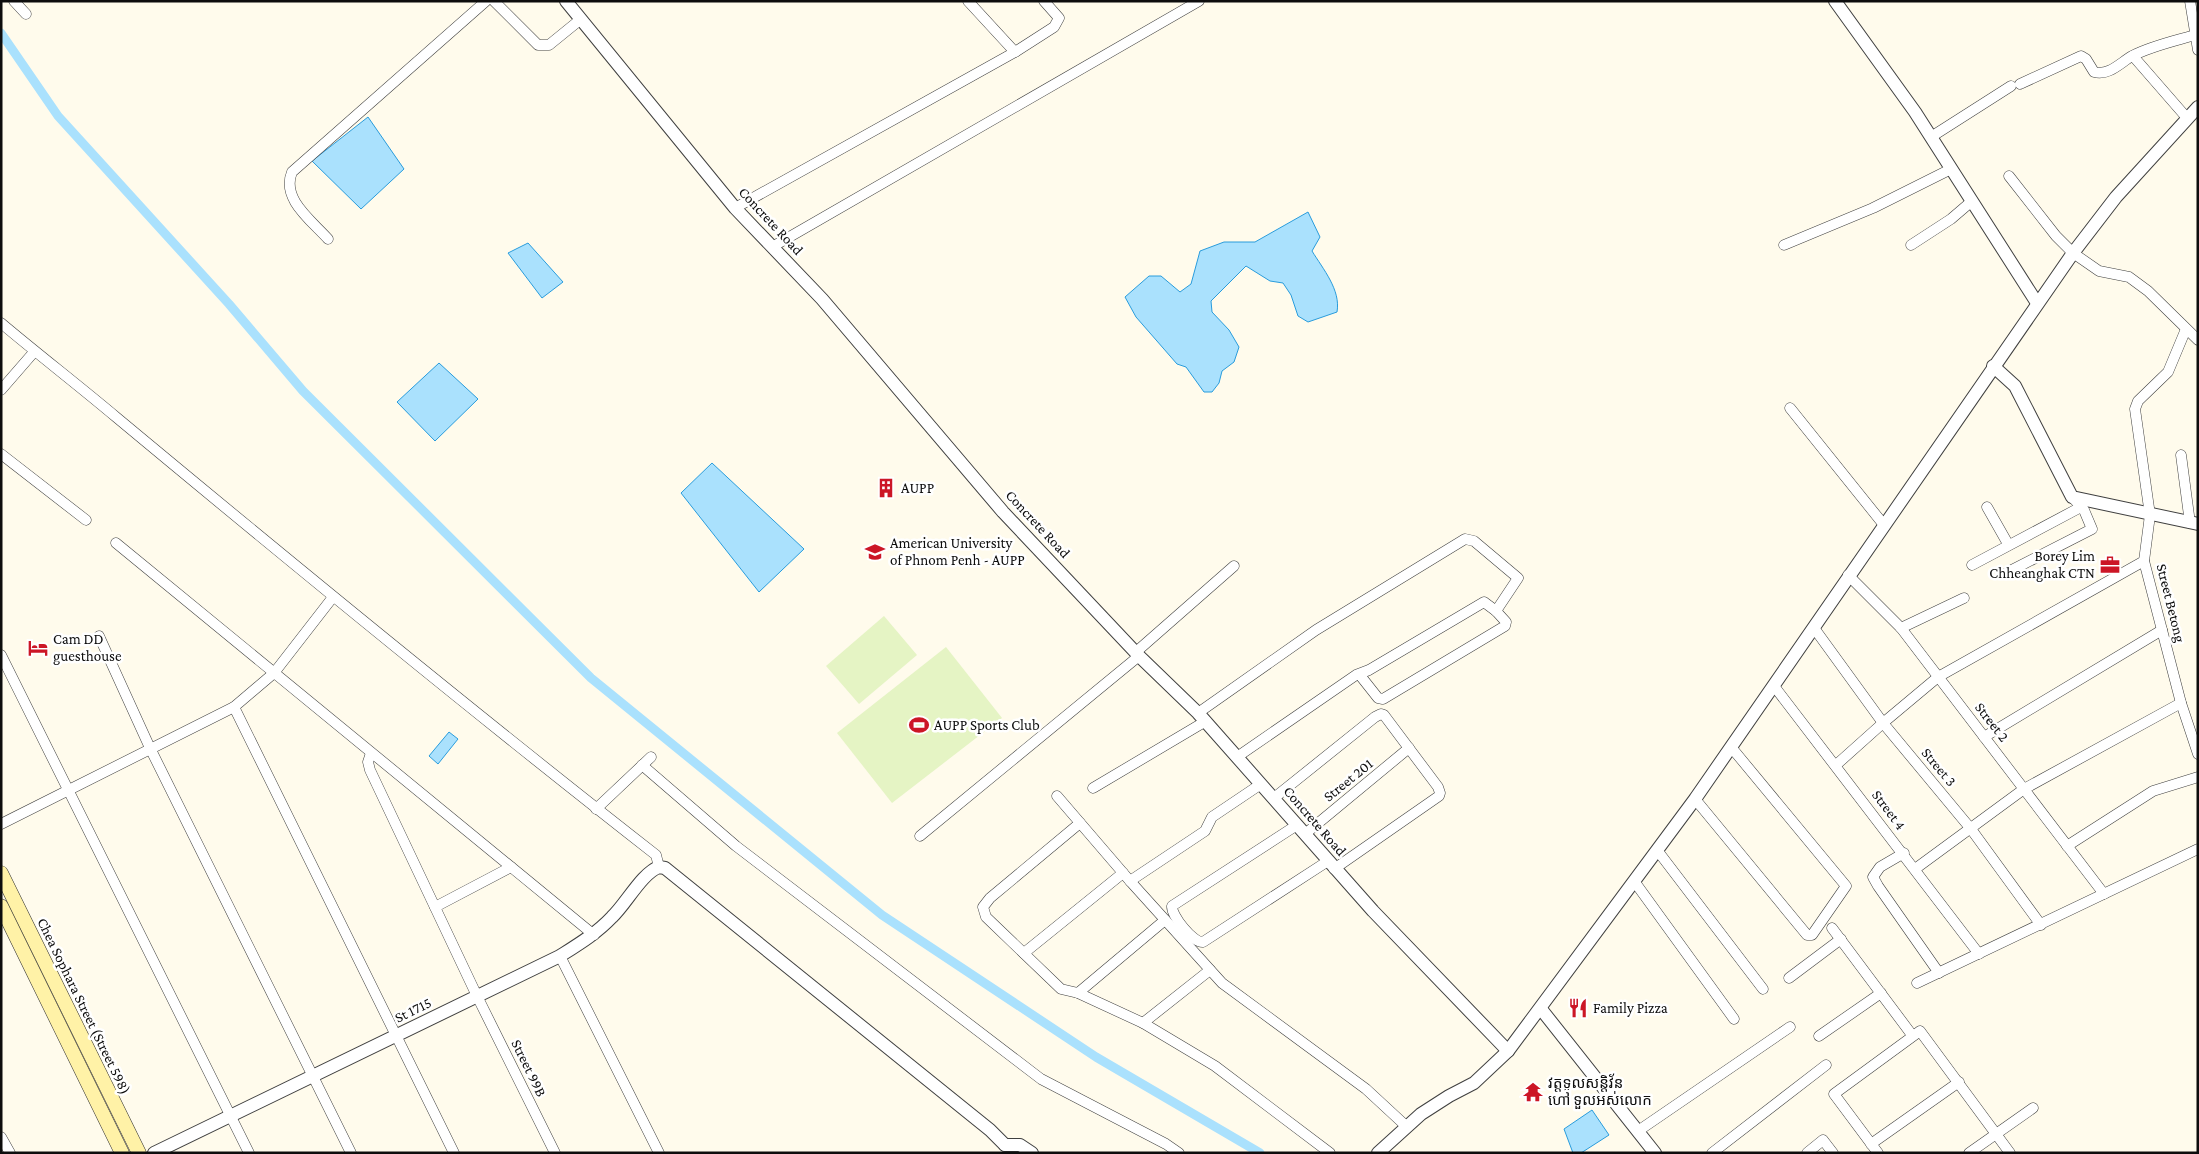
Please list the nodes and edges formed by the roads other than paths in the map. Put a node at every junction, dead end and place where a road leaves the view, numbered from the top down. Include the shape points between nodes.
1 (14, 1) edge
2 (486, 1) edge
3 (494, 1) edge
4 (566, 1) edge
5 (968, 1) edge
6 (1044, 1) edge
7 (1199, 1) edge
8 (1835, 1) edge
9 (2190, 1) edge
10 (26, 14) dead end
11 (581, 19) junction
12 (2195, 35) junction
13 (2198, 50) edge
14 (1015, 52) junction
15 (2133, 56) junction
16 (2198, 107) edge
17 (2186, 118) junction
18 (1931, 137) junction
19 (1951, 169) junction
20 (2009, 176) dead end
21 (1972, 201) junction
22 (735, 208) junction
23 (328, 239) dead end
24 (1784, 245) dead end
25 (1911, 245) dead end
26 (772, 247) junction
27 (2073, 253) junction
28 (2037, 303) junction
29 (1, 323) edge
30 (2186, 329) junction
31 (2198, 340) edge
32 (34, 352) junction
33 (1993, 366) junction
34 (1, 390) edge
35 (1790, 408) dead end
36 (1, 454) edge
37 (2181, 455) dead end
38 (2076, 502) junction
39 (1987, 506) dead end
40 (2150, 515) junction
41 (86, 520) dead end
42 (2194, 523) edge
43 (1884, 525) junction
44 (116, 543) dead end
45 (2008, 544) junction
46 (2144, 562) junction
47 (1972, 565) dead end
48 (1234, 566) dead end
49 (2008, 572) dead end
50 (1848, 576) junction
51 (333, 597) junction
52 (1964, 598) dead end
53 (1496, 611) junction
54 (1814, 628) junction
55 (1901, 628) junction
56 (2162, 630) junction
57 (99, 636) dead end
58 (1138, 654) junction
59 (1, 655) edge
60 (274, 673) junction
61 (1360, 674) junction
62 (1938, 677) junction
63 (1774, 686) junction
64 (2181, 703) junction
65 (234, 707) junction
66 (1202, 717) junction
67 (1883, 723) junction
68 (1984, 737) junction
69 (150, 748) junction
70 (1409, 748) junction
71 (1731, 748) junction
72 (371, 753) junction
73 (2198, 754) edge
74 (651, 757) dead end
75 (1237, 757) junction
76 (642, 765) junction
77 (1836, 765) junction
78 (2198, 777) edge
79 (1261, 784) junction
80 (1093, 788) dead end
81 (2024, 789) junction
82 (68, 790) junction
83 (1057, 796) dead end
84 (1274, 798) junction
85 (1695, 798) junction
86 (596, 809) junction
87 (1080, 823) junction
88 (1, 824) edge
89 (1971, 829) junction
90 (1301, 830) junction
91 (920, 836) dead end
92 (2067, 846) junction
93 (2198, 849) edge
94 (1657, 850) junction
95 (1904, 854) junction
96 (1331, 865) junction
97 (511, 867) junction
98 (659, 867) junction
99 (1915, 869) junction
100 (1, 873) edge
101 (1126, 877) junction
102 (1634, 881) junction
103 (2104, 894) junction
104 (1, 906) edge
105 (435, 907) junction
106 (1165, 920) junction
107 (2042, 925) junction
108 (1832, 928) dead end
109 (594, 935) junction
110 (1841, 939) junction
111 (1024, 953) junction
112 (1979, 954) junction
113 (560, 956) junction
114 (1210, 970) junction
115 (1938, 973) junction
116 (1789, 978) dead end
117 (1917, 983) dead end
118 (1763, 989) dead end
119 (1078, 993) junction
120 (1881, 993) junction
121 (477, 996) junction
122 (1541, 1008) junction
123 (1734, 1019) dead end
124 (1143, 1023) junction
125 (1790, 1027) dead end
126 (1912, 1035) junction
127 (396, 1036) junction
128 (1819, 1036) dead end
129 (1508, 1051) junction
130 (1826, 1065) dead end
131 (313, 1076) junction
132 (1959, 1082) junction
133 (2032, 1108) dead end
134 (231, 1116) junction
135 (1406, 1126) junction
136 (1638, 1131) junction
137 (1996, 1134) junction
138 (1, 1137) edge
139 (1001, 1149) edge
140 (1874, 1149) edge
141 (10, 1153) edge
142 (122, 1153) edge
143 (138, 1153) edge
144 (154, 1153) edge
145 (249, 1153) edge
146 (351, 1153) edge
147 (454, 1153) edge
148 (555, 1153) edge
149 (659, 1153) edge
150 (1032, 1153) edge
151 (1179, 1153) edge
152 (1330, 1153) edge
153 (1378, 1153) edge
154 (1655, 1153) edge
155 (1712, 1153) edge
156 (1807, 1153) edge
157 (1834, 1153) edge
158 (1969, 1153) edge
159 (2010, 1153) edge

1 - 10 street
2 - 23 street via 292,172 289,189 295,203
3 - 11 street via 538,45 544,47 550,46
4 - 11 street, Concrete Road
5 - 14 street
6 - 14 street via 1059,18 1058,24
7 - 26 street
8 - 18 street
9 - 12 street
11 - 22 street, Concrete Road
12 - 13 street
12 - 15 street
14 - 22 street
15 - 17 street
15 - 18 street via 2101,74 2094,72 2081,56 2016,85
16 - 17 street
17 - 27 street via 2116,197
18 - 19 street
19 - 21 street
19 - 24 street via 1873,208
20 - 27 street
21 - 25 street via 1951,220
21 - 28 street
22 - 26 street, Concrete Road
26 - 58 street, Concrete Road via 822,299 1003,512
27 - 28 street
27 - 30 street via 2099,271 2129,277
28 - 33 street
29 - 32 street
30 - 31 street
30 - 40 street, Street Betong via 2165,377 2136,405
32 - 34 street
32 - 51 street
33 - 38 street via 2015,386
33 - 43 street
35 - 43 street
36 - 41 street
37 - 42 street
38 - 40 street
38 - 45 street
38 - 49 street via 2092,527 2089,532
39 - 45 street
40 - 42 street
40 - 46 street, Street Betong
43 - 50 street
44 - 60 street
45 - 47 street
46 - 56 street, Street Betong
46 - 62 street
48 - 58 street
50 - 54 street
50 - 55 street, Street 2
51 - 60 street
51 - 86 street
52 - 55 street
53 - 61 street via 1484,602
53 - 61 street via 1505,619 1505,626 1383,700
53 - 66 street via 1518,578 1474,541 1465,539 1316,630
54 - 63 street
54 - 67 street, Street 3
55 - 62 street, Street 2
56 - 64 street, Street Betong
56 - 68 street
57 - 69 street
58 - 66 street, Concrete Road
58 - 91 street
59 - 82 street
60 - 65 street
60 - 72 street
61 - 75 street
62 - 67 street
62 - 68 street, Street 2
63 - 71 street
63 - 77 street, Street 4
64 - 73 street, Street Betong
64 - 81 street
65 - 69 street
65 - 127 street
66 - 75 street, Concrete Road
66 - 80 street
67 - 77 street
67 - 89 street, Street 3
68 - 81 street, Street 2
69 - 82 street
69 - 131 street
70 - 84 street via 1384,715 1378,715
70 - 90 street, Street 201
70 - 96 street via 1438,787 1439,796
71 - 85 street
71 - 85 street via 1846,886 1812,935 1806,935
72 - 97 street
72 - 105 street, Street 99B via 370,770
74 - 76 street
75 - 79 street, Concrete Road
76 - 86 street
76 - 151 street via 757,862 1040,1079
77 - 95 street, Street 4
78 - 92 street via 2153,791
79 - 84 street, Concrete Road
79 - 101 street via 1212,817 1205,831
81 - 89 street
81 - 92 street, Street 2
82 - 88 street
82 - 134 street
83 - 87 street
84 - 90 street, Concrete Road
85 - 94 street
86 - 98 street via 656,855
87 - 101 street
87 - 111 street via 983,907 986,917
89 - 99 street
89 - 107 street, Street 3
90 - 96 street, Concrete Road
90 - 96 street, Street 201 via 1172,906 1172,912 1195,940 1203,942
92 - 103 street, Street 2
93 - 103 street
94 - 102 street
94 - 118 street
95 - 99 street, Street 4
95 - 115 street via 1880,867 1873,877
96 - 129 street, Concrete Road
97 - 105 street
97 - 109 street
98 - 109 street, St 1715 via 645,877
98 - 139 street via 665,868 990,1130
99 - 112 street, Street 4
100 - 143 main road, Chea Sophara Street (Street 598)
101 - 106 street
101 - 111 street
102 - 122 street
102 - 123 street
103 - 107 street
104 - 142 main road, Chea Sophara Street (Street 598)
105 - 121 street, Street 99B
106 - 114 street
106 - 119 street
107 - 112 street
108 - 110 street
109 - 113 street, St 1715
110 - 116 street
110 - 120 street
111 - 119 street via 1060,989
112 - 115 street
113 - 121 street, St 1715
113 - 149 street
114 - 124 street
114 - 135 street via 1236,994 1366,1089
115 - 117 street
119 - 124 street
120 - 126 street
120 - 128 street
121 - 127 street, St 1715
121 - 148 street, Street 99B
122 - 129 street
122 - 136 street
124 - 152 street via 1215,1066
125 - 136 street
126 - 132 street via 1920,1031
126 - 140 street via 1834,1094
127 - 131 street, St 1715
127 - 147 street
129 - 135 street via 1474,1083
130 - 155 street
131 - 134 street, St 1715
131 - 146 street
132 - 137 street
132 - 140 street
133 - 137 street
134 - 144 street, St 1715
134 - 145 street
135 - 153 street
136 - 154 street
137 - 158 street
137 - 159 street
138 - 141 street
139 - 150 street via 1020,1146
156 - 157 street via 1823,1140

